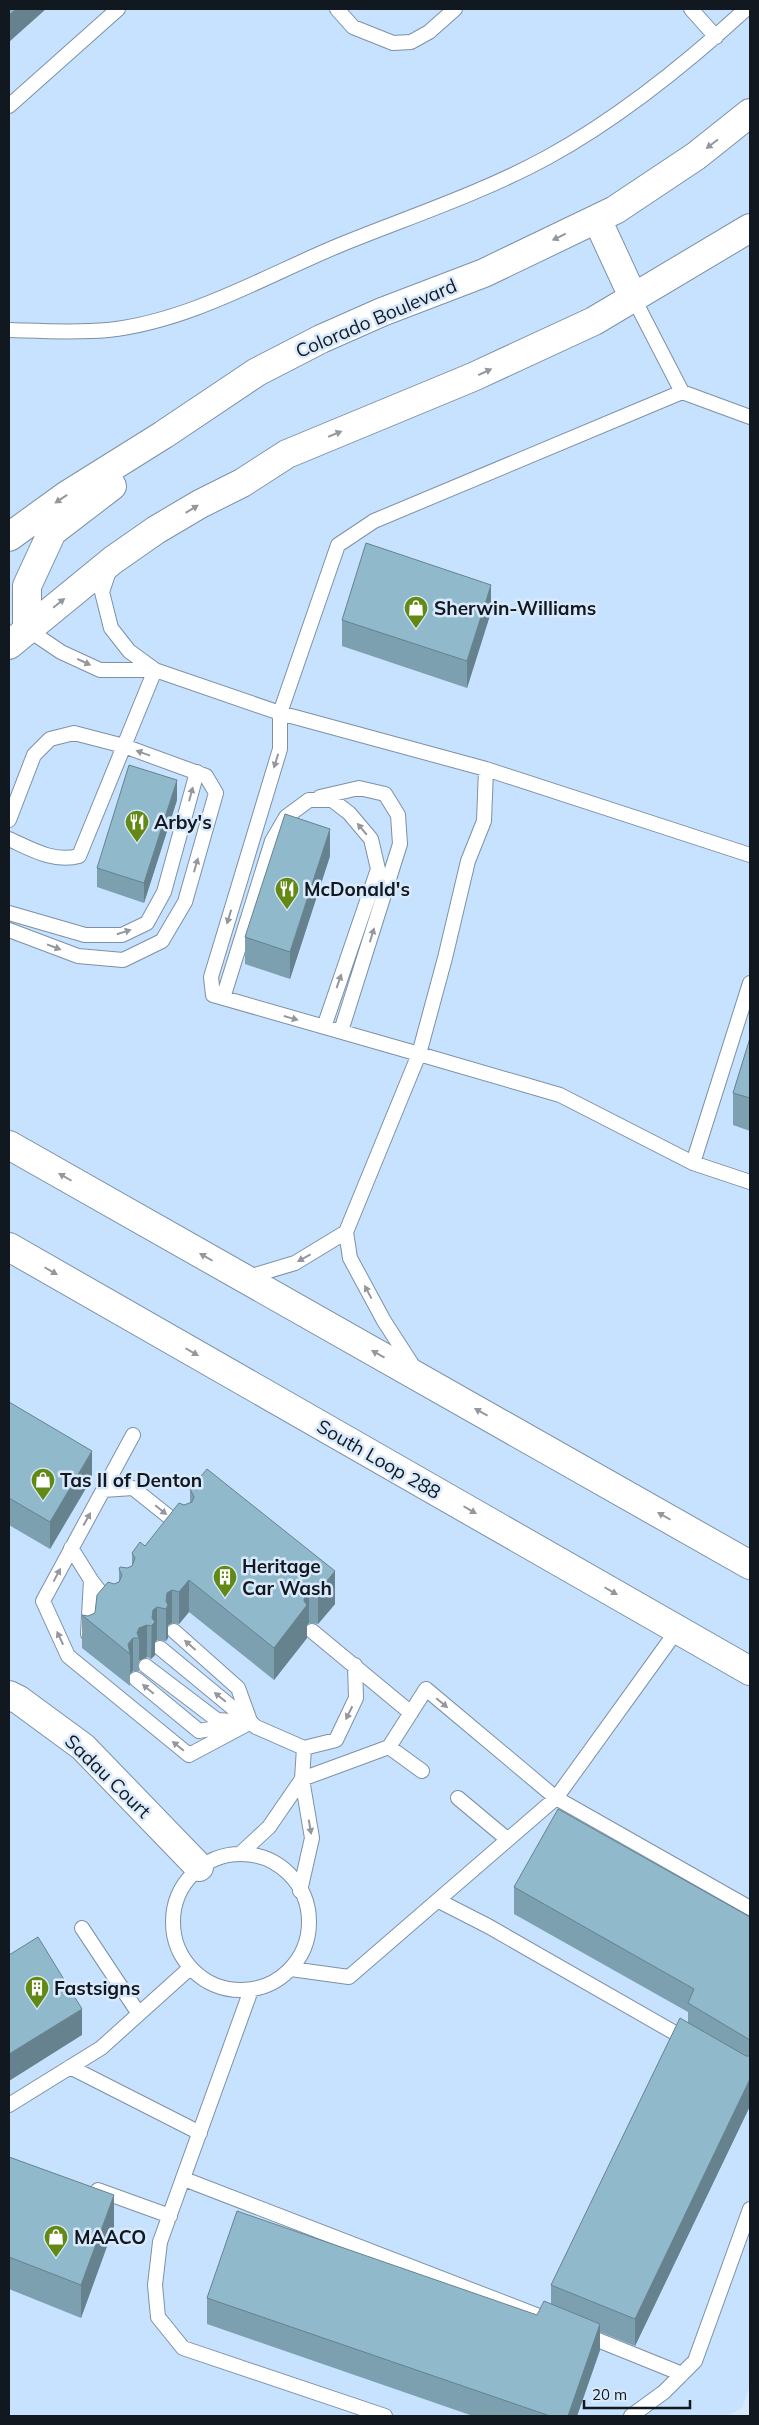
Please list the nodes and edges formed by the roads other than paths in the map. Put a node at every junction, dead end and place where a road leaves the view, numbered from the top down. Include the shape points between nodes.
1 (118, 9) edge
2 (337, 9) edge
3 (455, 9) edge
4 (692, 9) edge
5 (746, 9) edge
6 (716, 37) junction
7 (9, 106) edge
8 (750, 113) edge
9 (597, 219) junction
10 (750, 228) edge
11 (633, 298) junction
12 (9, 330) edge
13 (257, 372) junction
14 (682, 392) junction
15 (750, 417) edge
16 (9, 537) edge
17 (113, 560) junction
18 (18, 637) edge
19 (155, 670) junction
20 (280, 713) junction
21 (124, 746) junction
22 (486, 769) junction
23 (197, 772) junction
24 (309, 800) junction
25 (9, 820) edge
26 (9, 839) edge
27 (750, 855) edge
28 (9, 913) edge
29 (9, 930) edge
30 (750, 983) edge
31 (223, 998) junction
32 (324, 1027) junction
33 (341, 1031) junction
34 (419, 1054) junction
35 (9, 1145) edge
36 (693, 1163) junction
37 (750, 1182) edge
38 (346, 1232) junction
39 (9, 1247) edge
40 (244, 1279) junction
41 (421, 1378) junction
42 (133, 1436) dead end
43 (103, 1490) junction
44 (184, 1529) edge
45 (71, 1548) junction
46 (750, 1565) edge
47 (90, 1580) junction
48 (117, 1589) edge
49 (113, 1608) edge
50 (678, 1629) junction
51 (174, 1631) dead end
52 (312, 1631) dead end
53 (92, 1634) edge
54 (160, 1648) dead end
55 (355, 1665) junction
56 (146, 1666) dead end
57 (750, 1671) edge
58 (136, 1679) dead end
59 (9, 1694) edge
60 (411, 1713) junction
61 (251, 1722) junction
62 (389, 1747) junction
63 (304, 1748) junction
64 (422, 1771) dead end
65 (302, 1778) junction
66 (458, 1798) dead end
67 (556, 1798) junction
68 (507, 1840) junction
69 (241, 1853) junction
70 (199, 1867) junction
71 (300, 1891) junction
72 (439, 1901) junction
73 (750, 1908) edge
74 (82, 1928) dead end
75 (190, 1968) junction
76 (291, 1969) junction
77 (251, 1990) junction
78 (139, 2014) junction
79 (698, 2046) edge
80 (70, 2067) junction
81 (9, 2105) edge
82 (200, 2133) junction
83 (184, 2179) junction
84 (89, 2187) edge
85 (750, 2209) edge
86 (170, 2216) junction
87 (556, 2323) edge
88 (574, 2330) edge
89 (682, 2374) junction
90 (385, 2416) edge
91 (632, 2416) edge

1 - 7 lane
2 - 3 lane via 353,27 393,44 417,39
4 - 6 lane
5 - 6 lane
6 - 12 lane via 621,111 548,157 217,299 154,321 108,330
8 -> 9 main road, Colorado Boulevard via 696,156
9 - 11 main road
9 -> 13 main road, Colorado Boulevard via 484,273 321,339
10 - 11 main road
11 - 14 lane
17 -> 11 main road via 156,530 242,483 287,454 473,377 594,321
13 -> 16 main road, Colorado Boulevard via 67,494
13 - 18 main road via 231,406 96,496 52,532 28,586
14 - 15 lane
14 - 20 lane via 374,521 338,546
18 -> 17 main road
17 - 19 lane via 102,592 111,628 129,652
18 -> 19 lane via 100,670
19 - 20 lane
19 - 21 lane
20 - 22 lane
20 -> 31 lane via 280,749 211,977 213,995
23 -> 21 lane
21 - 25 lane via 74,733 50,739 34,755
21 - 26 lane via 79,856 66,860
22 - 27 lane
22 - 34 lane via 484,821 468,861
28 -> 23 lane via 84,935 122,935 147,923 164,892
29 -> 23 lane via 78,956 123,960 162,941 185,902 216,793 206,776
24 - 31 lane via 286,817 272,841
32 -> 24 lane via 378,870 371,839 349,813 332,800
33 -> 24 lane via 400,844 398,815 385,794 359,788
30 - 36 lane
31 -> 32 lane
32 - 33 lane
33 - 34 lane
34 - 36 lane via 560,1095
34 - 38 lane
40 -> 35 main road
36 - 37 lane
38 -> 40 lane via 295,1263
41 -> 38 lane via 384,1321 350,1258
39 -> 50 main road, South Loop 288
41 -> 40 main road
46 -> 41 main road
42 - 43 lane
43 -> 44 lane via 133,1488
45 -> 43 lane
45 - 47 lane
61 -> 45 lane via 189,1755 68,1656 42,1601
47 - 48 lane
47 - 49 lane
47 - 53 lane
50 - 57 main road, South Loop 288
50 - 67 lane
61 -> 51 lane via 238,1688
52 - 55 lane
61 -> 54 lane
55 - 60 lane
55 -> 63 lane via 356,1698 336,1740
56 - 61 lane via 217,1720
61 -> 58 lane via 199,1731
59 - 70 main road, Sadau Court via 83,1748
60 - 62 lane
60 -> 67 lane via 426,1690
61 - 63 lane
62 - 64 lane
62 - 65 lane
63 - 65 lane
65 - 69 lane via 269,1827
65 -> 71 lane via 312,1838
66 - 68 lane
67 - 68 lane
67 - 73 lane
68 - 72 lane
69 - 70 lane via 219,1856
69 - 71 lane via 264,1857 284,1868
70 - 75 lane via 184,1883 174,1904 173,1926 178,1948
71 - 76 lane via 308,1906 310,1928 304,1951
72 - 76 lane via 349,1977
72 - 79 lane
74 - 78 lane
75 - 77 lane via 208,1982 229,1989
75 - 78 lane
76 - 77 lane via 273,1983
77 - 82 lane
78 - 80 lane via 101,2048
80 - 81 lane
80 - 82 lane
82 - 83 lane
83 - 86 lane
83 - 87 lane
84 - 86 lane
85 - 89 lane via 695,2361
86 - 90 lane via 160,2242 155,2285 158,2317 183,2348
88 - 89 lane
89 - 91 lane

